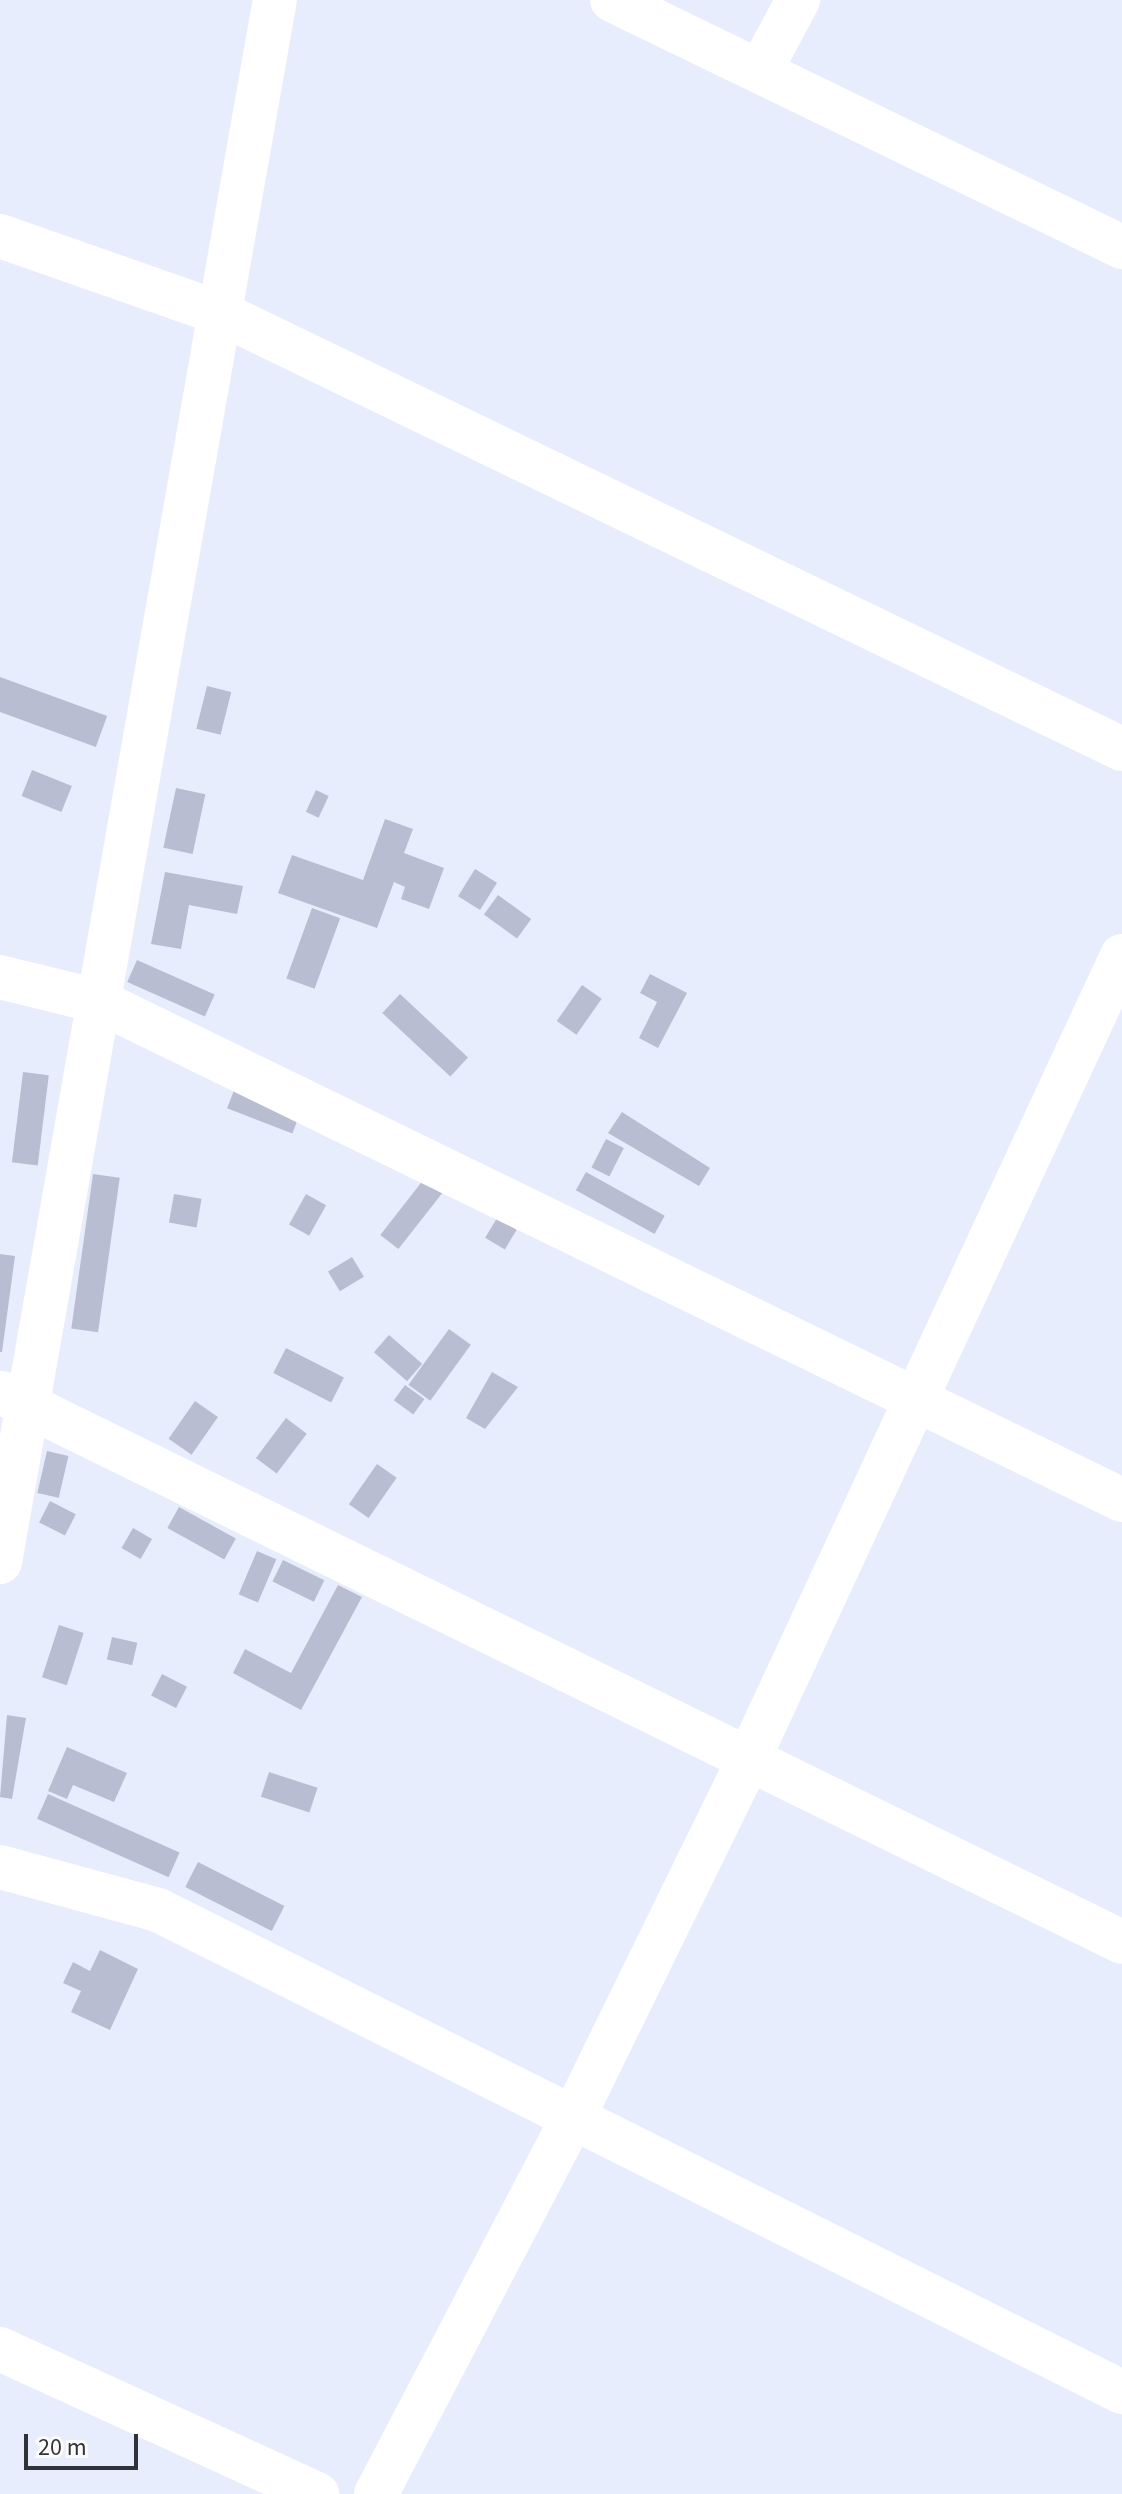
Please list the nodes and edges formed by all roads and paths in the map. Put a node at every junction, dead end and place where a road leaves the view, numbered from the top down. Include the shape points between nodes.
1 (275, 0) edge
2 (612, 0) edge
3 (798, 0) edge
4 (760, 71) junction
5 (0, 236) edge
6 (1122, 247) edge
7 (220, 313) junction
8 (1122, 749) edge
9 (1122, 956) edge
10 (0, 977) edge
11 (98, 1001) junction
12 (916, 1395) junction
13 (14, 1398) edge
14 (1122, 1500) edge
15 (0, 1562) edge
16 (751, 1754) junction
17 (0, 1867) edge
18 (1122, 1942) edge
19 (575, 2114) junction
20 (0, 2349) edge
21 (1122, 2392) edge
22 (317, 2494) edge
23 (376, 2494) edge

1 - 7 street
2 - 4 street
3 - 4 street
4 - 6 street
5 - 7 street
7 - 8 street
7 - 11 street
9 - 12 street
10 - 11 street
11 - 12 street
11 - 13 street
12 - 14 street
12 - 16 street
13 - 15 street
13 - 16 street
16 - 18 street
16 - 19 street
17 - 19 street via 158,1910
19 - 21 street
19 - 23 street
20 - 22 street

